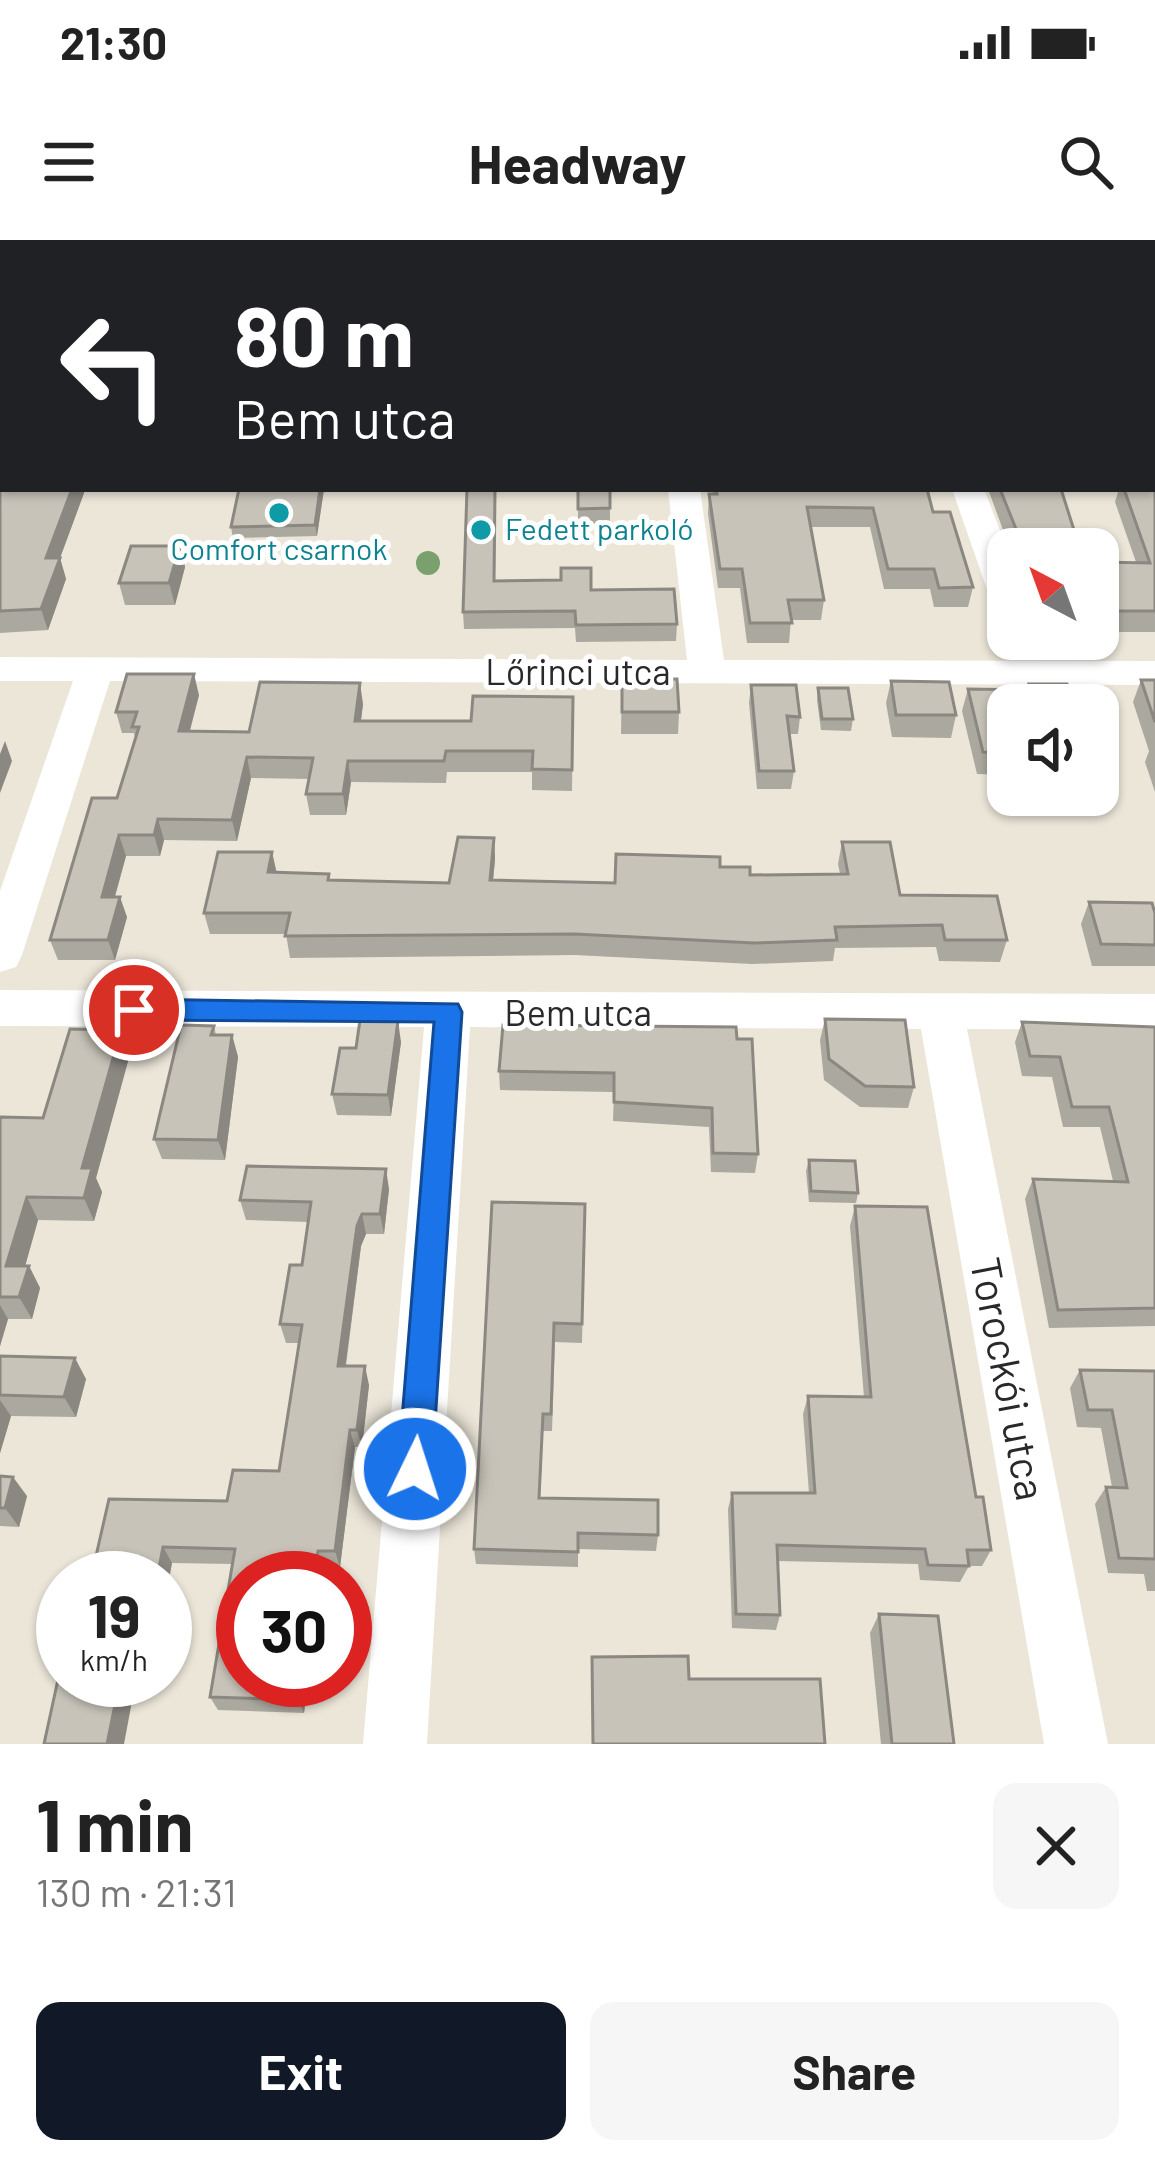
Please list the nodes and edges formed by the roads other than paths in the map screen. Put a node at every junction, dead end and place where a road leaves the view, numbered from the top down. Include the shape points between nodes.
1 (684, 492) edge
2 (969, 492) edge
3 (987, 541) edge
4 (987, 658) edge
5 (1058, 660) edge
6 (0, 669) edge
7 (95, 670) junction
8 (707, 672) junction
9 (1155, 674) edge
10 (0, 955) edge
11 (0, 1008) edge
12 (448, 1012) junction
13 (1155, 1012) edge
14 (940, 1015) junction
15 (395, 1744) edge
16 (1076, 1744) edge

1 - 8 street
2 - 3 street
4 - 8 street, Lőrinci utca
5 - 9 street, Lőrinci utca
6 - 7 street, Lőrinci utca
7 - 8 street, Lőrinci utca
7 - 10 street
11 - 12 street, Bem utca
12 - 14 street, Bem utca
12 - 15 street
13 - 14 street, Bem utca
14 - 16 street, Torockói utca

